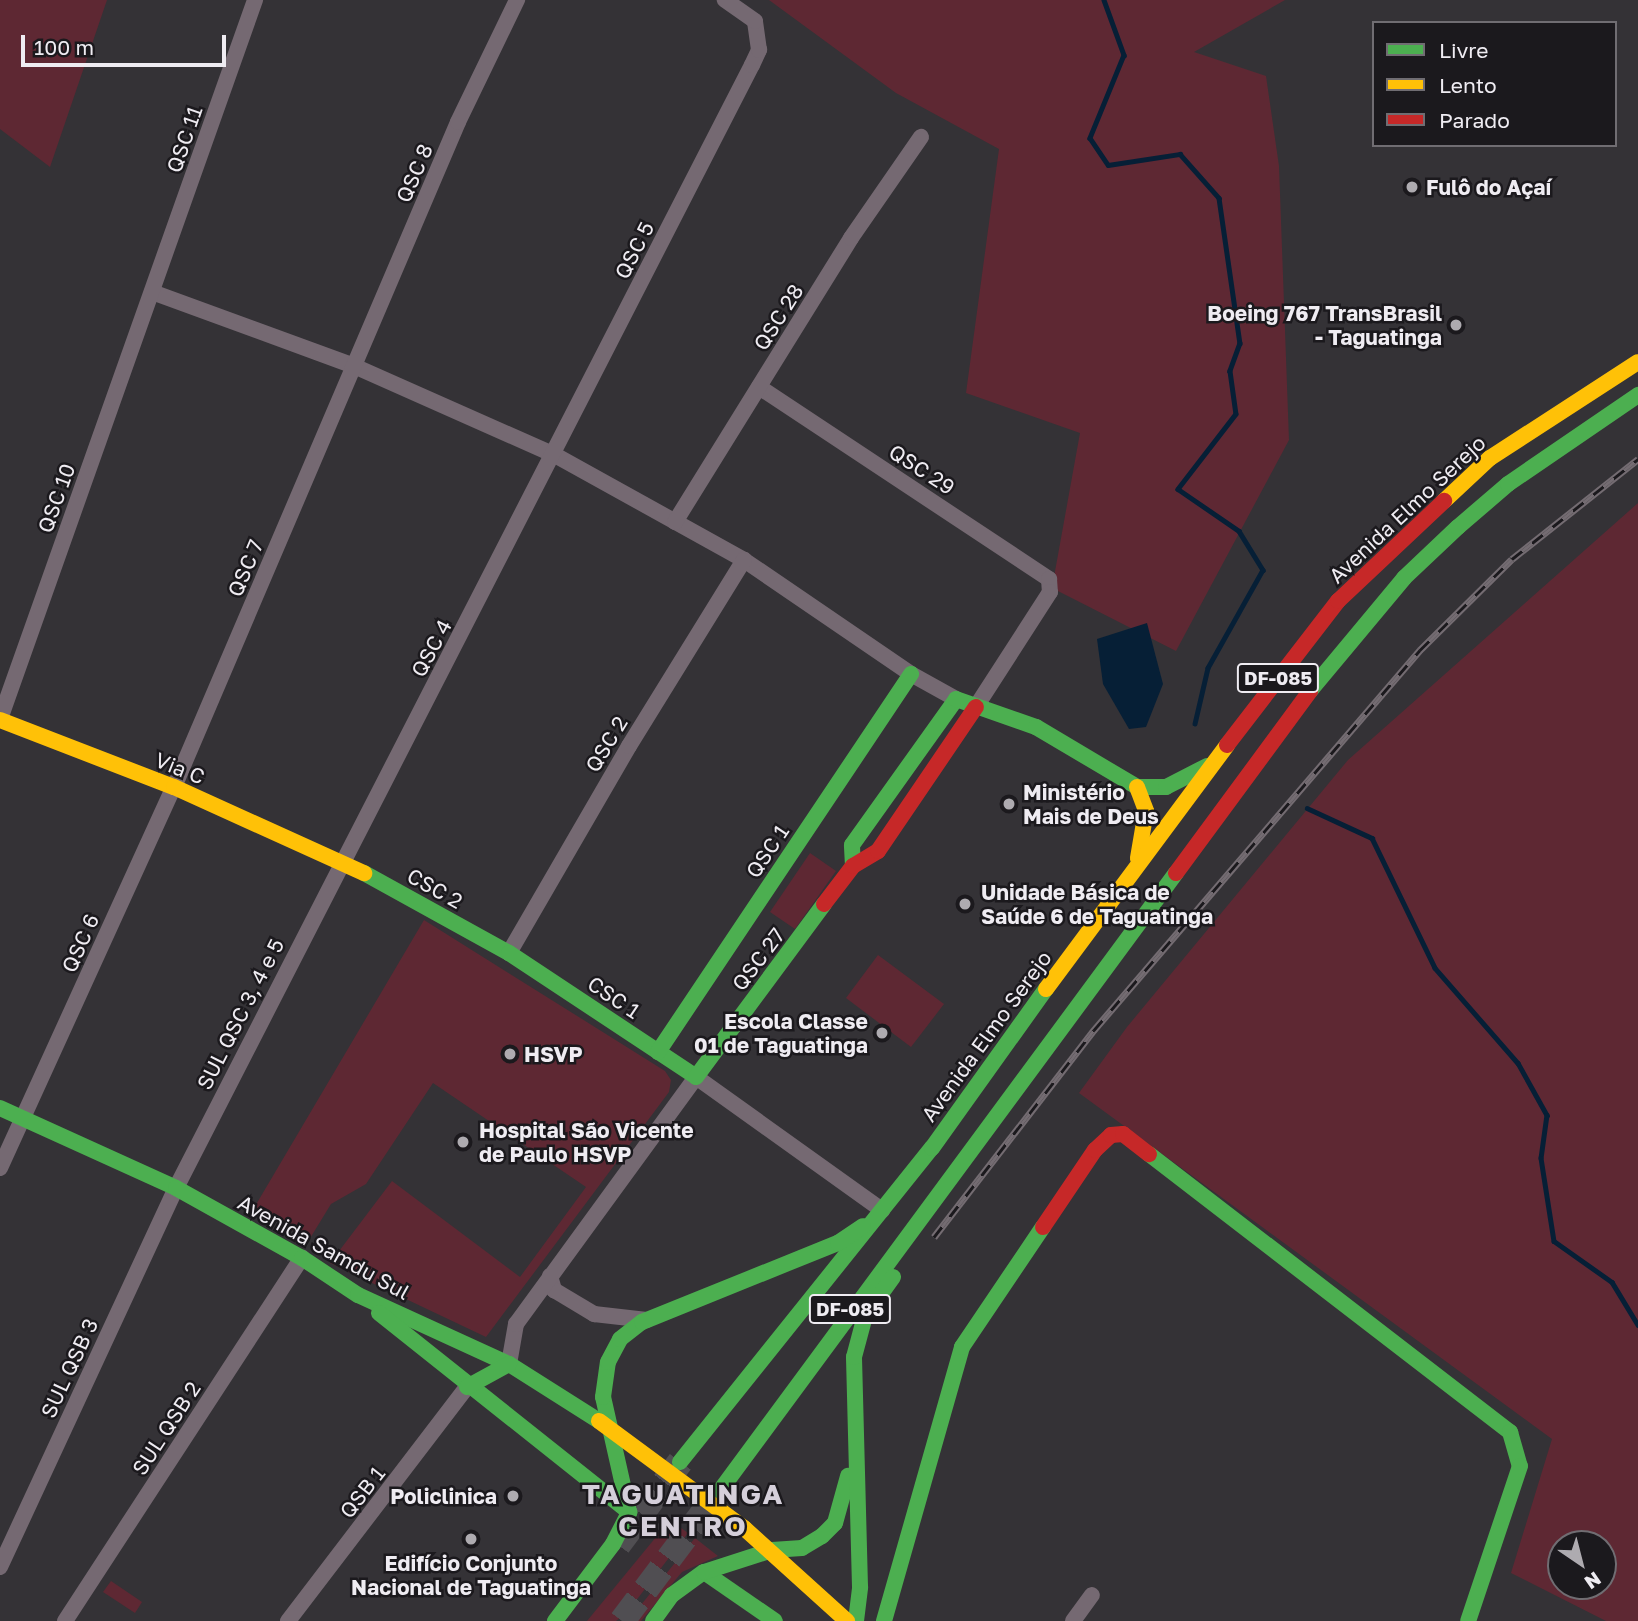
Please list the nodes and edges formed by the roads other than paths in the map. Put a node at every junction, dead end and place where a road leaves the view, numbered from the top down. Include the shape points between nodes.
1 (255, 0) edge
2 (516, 0) edge
3 (725, 0) edge
4 (921, 138) dead end
5 (152, 292) junction
6 (1638, 362) edge
7 (354, 366) junction
8 (759, 387) junction
9 (1638, 395) edge
10 (553, 454) junction
11 (675, 522) junction
12 (744, 560) junction
13 (911, 674) junction
14 (956, 699) junction
15 (976, 707) junction
16 (0, 720) edge
17 (1210, 765) junction
18 (174, 787) junction
19 (1137, 787) junction
20 (341, 860) junction
21 (1138, 860) junction
22 (853, 866) junction
23 (509, 953) junction
24 (658, 1052) junction
25 (696, 1077) junction
26 (0, 1108) edge
27 (25, 1117) junction
28 (986, 1130) junction
29 (0, 1168) edge
30 (176, 1188) junction
31 (882, 1210) junction
32 (302, 1258) junction
33 (550, 1276) junction
34 (358, 1295) junction
35 (648, 1320) junction
36 (509, 1364) junction
37 (467, 1387) junction
38 (613, 1430) junction
39 (857, 1435) junction
40 (680, 1462) tunnel mouth
41 (719, 1492) tunnel mouth
42 (629, 1512) junction
43 (772, 1550) junction
44 (0, 1567) edge
45 (704, 1572) junction
46 (1092, 1595) dead end
47 (65, 1621) edge
48 (288, 1621) edge
49 (555, 1621) edge
50 (653, 1621) edge
51 (775, 1621) edge
52 (848, 1621) edge
53 (856, 1621) edge
54 (884, 1621) edge
55 (1073, 1621) edge
56 (1468, 1621) edge

1 - 5 street, QSC 11
2 - 7 street, QSC 8 via 458,122
3 - 10 street, QSC 5 via 755,21 759,50
4 - 8 street, QSC 28 via 851,238
5 - 7 street
5 - 16 street, QSC 10
6 - 17 main road, Avenida Elmo Serejo / DF-085 via 1490,458 1409,529 1338,601
7 - 10 street
7 - 18 street, QSC 7
8 - 11 street, QSC 28
8 - 15 street, QSC 29 via 1049,579 1050,592
9 - 28 main road, DF-085 via 1508,484 1404,578 1256,759
10 - 11 street
10 - 20 street, QSC 4
11 - 12 street
12 - 13 street
12 - 23 street, QSC 2
13 - 14 street
13 - 24 main road, QSC 1
14 - 15 main road
14 - 22 main road, QSC 27 via 852,845
15 - 19 main road via 1036,727
15 - 22 main road, QSC 27 via 878,851
16 - 18 main road, Via C
17 - 19 main road via 1166,787
17 - 21 main road, Avenida Elmo Serejo / DF-085
18 - 20 main road, Via C
18 - 27 street, QSC 6
19 - 21 main road via 1146,811
20 - 23 main road, CSC 2
20 - 30 street, SUL QSC 3, 4 e 5
21 - 31 main road, Avenida Elmo Serejo / DF-085
22 - 25 main road, QSC 27
23 - 24 main road, CSC 1
24 - 25 main road, CSC 1
25 - 31 street
25 - 33 street
26 - 27 main road, Avenida Samdu Sul
27 - 29 street, QSC 6
27 - 30 main road, Avenida Samdu Sul
28 - 39 main road via 974,1163 865,1316 854,1357
28 - 41 main road, DF-085
30 - 32 main road, Avenida Samdu Sul
30 - 44 street, SUL QSB 3
31 - 35 main road via 838,1244
31 - 40 main road, Avenida Elmo Serejo / DF-085
32 - 34 main road, Avenida Samdu Sul
32 - 47 street, SUL QSB 2
33 - 35 street via 554,1290 594,1314
33 - 36 street via 516,1324
34 - 36 main road, Avenida Samdu Sul
34 - 37 main road
35 - 38 main road via 620,1339 608,1362 603,1397
36 - 37 main road
36 - 38 main road, Avenida Samdu Sul
37 - 42 main road
37 - 48 street, QSB 1
38 - 42 main road
38 - 43 main road, Avenida Samdu Sul
39 - 43 main road via 835,1524 802,1548
39 - 53 main road via 860,1587
42 - 49 main road via 614,1544
43 - 45 main road
43 - 52 main road, Avenida Samdu Sul
45 - 50 main road via 672,1595
45 - 51 main road
46 - 55 street
54 - 56 main road via 962,1347 1102,1140 1123,1133 1510,1432 1520,1466

